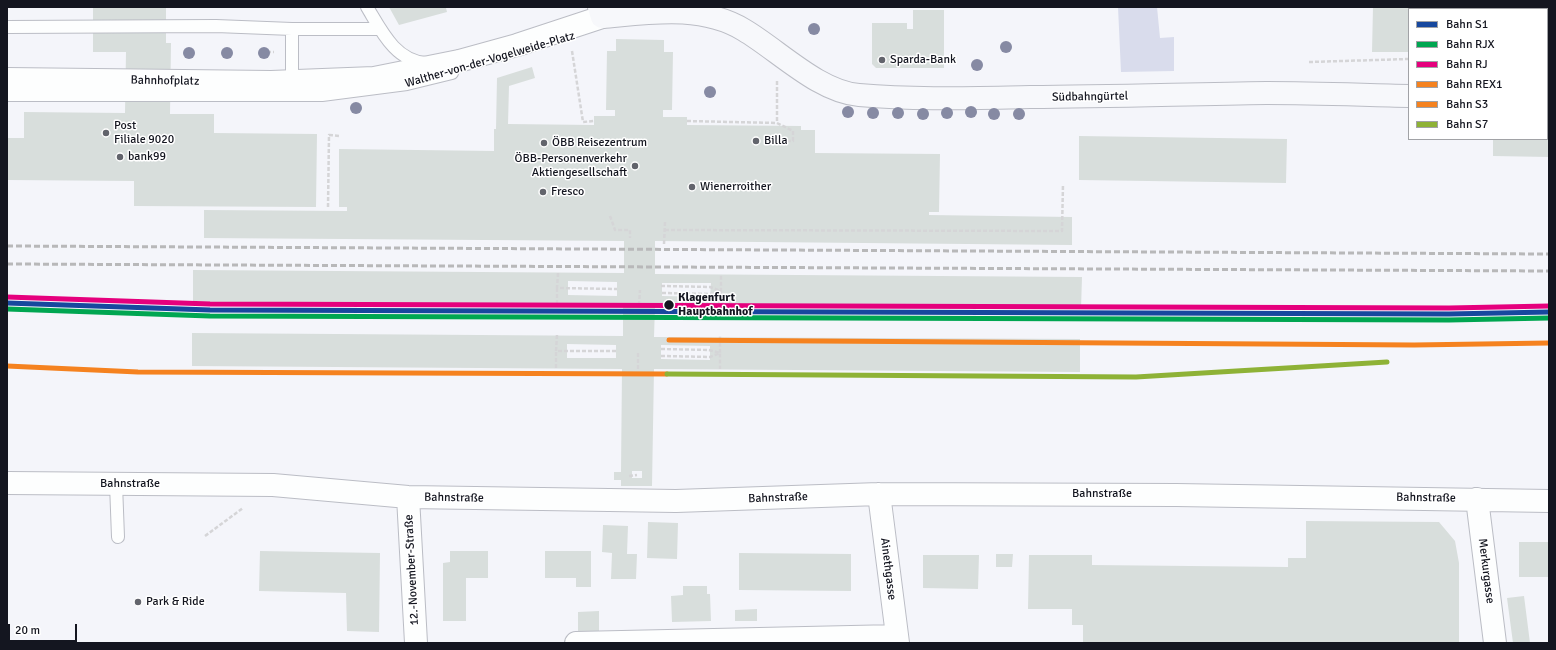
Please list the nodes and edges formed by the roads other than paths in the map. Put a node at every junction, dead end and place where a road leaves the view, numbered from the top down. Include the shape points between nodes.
1 (367, 7) edge
2 (600, 12) edge
3 (7, 27) edge
4 (292, 29) junction
5 (380, 29) junction
6 (443, 65) junction
7 (779, 66) joint
8 (7, 79) edge
9 (297, 88) junction
10 (322, 88) junction
11 (7, 95) edge
12 (1408, 96) edge
13 (7, 483) edge
14 (116, 484) junction
15 (879, 494) junction
16 (408, 497) junction
17 (1477, 499) junction
18 (1549, 501) edge
19 (118, 537) dead end
20 (898, 639) edge
21 (416, 643) edge
22 (576, 643) edge
23 (1495, 643) edge

1 - 5 lane
2 - 6 street, Walther-von-der-Vogelweide-Platz via 517,45
2 - 7 street, Walther-von-der-Vogelweide-Platz via 678,12 711,16 743,29
2 - 10 lane, Walther-von-der-Vogelweide-Platz via 596,30 474,67 407,84
3 - 4 lane via 216,26
4 - 5 lane
4 - 9 lane
5 - 6 lane via 386,40 416,63
6 - 10 street, Walther-von-der-Vogelweide-Platz
7 - 12 street, Südbahngürtel via 856,95 911,98 1063,98 1269,93
8 - 9 street, Bahnhofplatz
9 - 10 street, Bahnhofplatz
9 - 11 lane, Bahnhofplatz
13 - 14 street, Bahnstraße
14 - 16 street, Bahnstraße via 273,485
14 - 19 lane
15 - 16 street, Bahnstraße via 676,501
15 - 17 street, Bahnstraße
15 - 20 street, Ainethgasse
16 - 21 street, 12.-November-Straße
17 - 18 street, Bahnstraße
17 - 23 street, Merkurgasse
20 - 22 street

